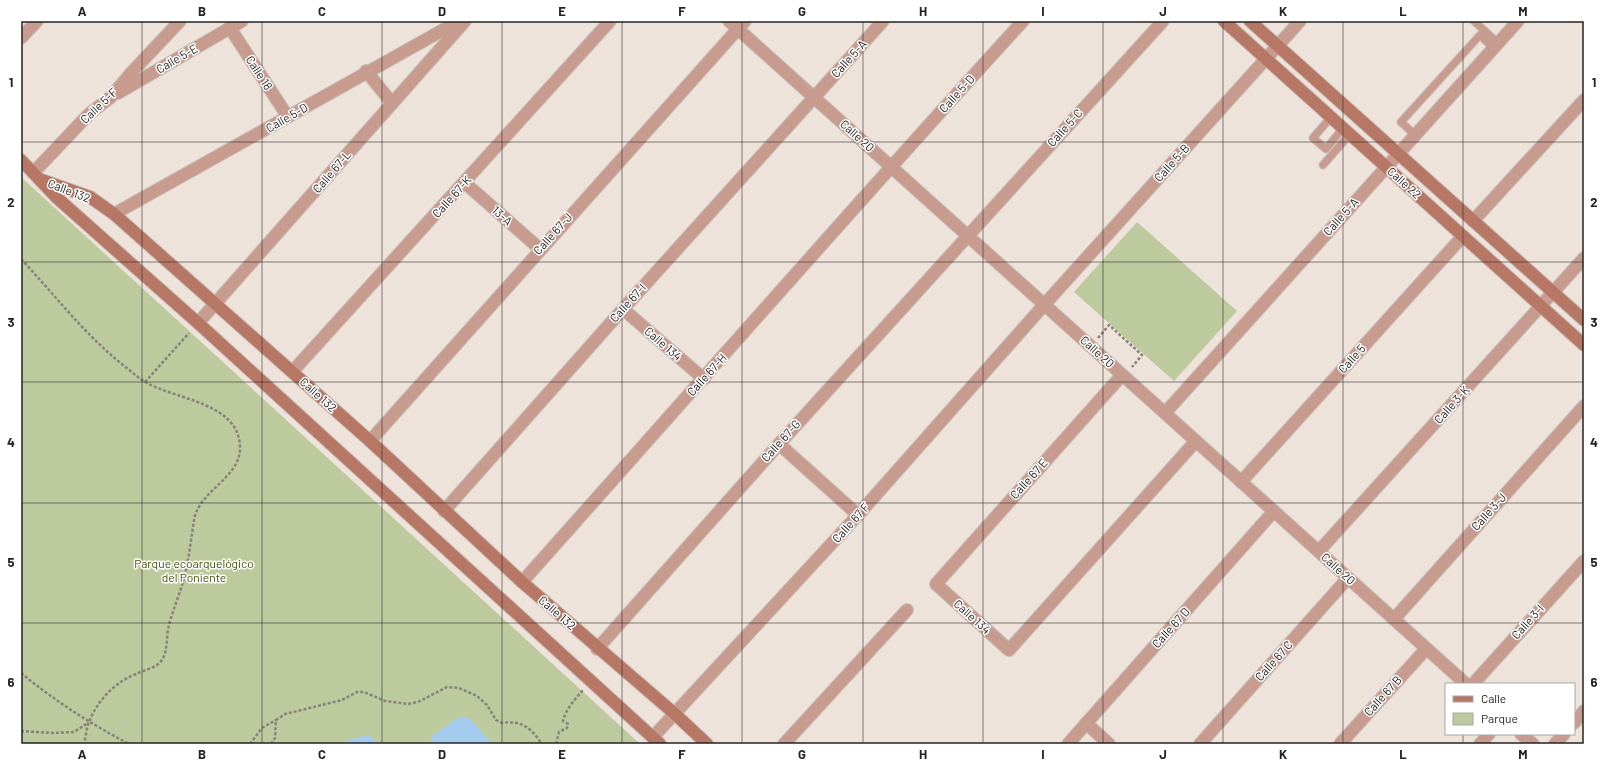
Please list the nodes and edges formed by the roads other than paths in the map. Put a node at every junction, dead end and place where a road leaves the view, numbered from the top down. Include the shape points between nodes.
1 (37, 21) edge
2 (180, 21) edge
3 (242, 21) edge
4 (459, 21) edge
5 (465, 21) edge
6 (610, 21) edge
7 (883, 21) edge
8 (1023, 21) edge
9 (1163, 21) edge
10 (1224, 21) edge
11 (1250, 21) edge
12 (1300, 21) edge
13 (1474, 21) edge
14 (1518, 21) edge
15 (737, 24) edge
16 (230, 28) junction
17 (21, 38) edge
18 (1278, 46) junction
19 (1496, 46) junction
20 (1266, 59) junction
21 (366, 72) junction
22 (111, 97) junction
23 (814, 97) junction
24 (1584, 100) edge
25 (392, 103) junction
26 (288, 117) junction
27 (1331, 117) junction
28 (1346, 131) junction
29 (1415, 135) junction
30 (1398, 154) junction
31 (21, 160) edge
32 (1323, 165) dead end
33 (891, 166) junction
34 (1386, 167) junction
35 (36, 176) junction
36 (465, 183) junction
37 (114, 214) junction
38 (1473, 221) junction
39 (968, 236) junction
40 (1463, 236) junction
41 (540, 249) junction
42 (1584, 258) edge
43 (1554, 293) junction
44 (216, 303) junction
45 (1044, 305) junction
46 (1542, 306) junction
47 (623, 309) junction
48 (1584, 320) edge
49 (198, 323) junction
50 (1584, 344) edge
51 (1126, 371) junction
52 (292, 372) junction
53 (704, 379) junction
54 (1584, 406) edge
55 (1165, 413) junction
56 (370, 441) junction
57 (1196, 441) junction
58 (779, 444) junction
59 (1241, 482) junction
60 (444, 511) junction
61 (1274, 511) junction
62 (858, 515) junction
63 (1319, 551) junction
64 (1584, 561) edge
65 (1348, 578) junction
66 (522, 582) junction
67 (936, 584) joint
68 (907, 610) dead end
69 (1394, 619) junction
70 (598, 648) junction
71 (1426, 648) junction
72 (1465, 683) edge
73 (1474, 683) edge
74 (1584, 711) edge
75 (675, 714) junction
76 (1575, 721) edge
77 (1086, 723) junction
78 (1488, 735) edge
79 (1522, 735) edge
80 (1563, 735) edge
81 (657, 741) edge
82 (707, 744) edge
83 (784, 744) edge
84 (1068, 744) edge
85 (1108, 744) edge
86 (1200, 744) edge
87 (1340, 744) edge
88 (1480, 744) edge
89 (1532, 744) edge
90 (1555, 744) edge

1 - 17 street
2 - 22 street, Calle 5-F
3 - 16 street, Calle 5-E
4 - 21 street, Calle 5-D
5 - 25 street, Calle 67-L
6 - 36 street, Calle 67-K
7 - 23 street, Calle 5-A
8 - 33 street, Calle 5-D
9 - 39 street, Calle 5-C
10 - 20 street, Calle 22
11 - 18 street, Calle 22
12 - 18 street, Calle 5-B
13 - 19 lane
14 - 19 street, Calle 5-A
15 - 23 street, Calle 20
15 - 41 street, Calle 67-J
16 - 22 street, Calle 5-E
16 - 26 street, Calle 18
18 - 20 street, Calle 5-B
18 - 30 street, Calle 22
19 - 29 street, Calle 5-A
19 - 29 lane via 1480,35 1400,122
20 - 27 street, Calle 22
20 - 45 street, Calle 5-B
21 - 25 street
21 - 26 street, Calle 5-D
22 - 35 street, Calle 5-F via 89,114
23 - 33 street, Calle 20
23 - 47 street, Calle 67-I
24 - 38 street
25 - 44 street, Calle 67-L
26 - 37 street, Calle 5-D
27 - 28 street, Calle 22
27 - 28 lane via 1313,138 1326,149
28 - 32 lane
28 - 34 street, Calle 22
29 - 30 street, Calle 5-A
30 - 34 street, Calle 5-A
30 - 38 street, Calle 22
31 - 35 street
33 - 39 street, Calle 20
33 - 53 street, Calle 67-H
34 - 40 street, Calle 22
34 - 55 street, Calle 5-A
35 - 37 street, Calle 132 via 90,197
35 - 49 street, Calle 132 via 76,216
36 - 41 street, 13-A
36 - 52 street, Calle 67-K
37 - 44 street, Calle 132
38 - 43 street, Calle 22
39 - 45 street, Calle 20
39 - 58 street, Calle 67-G
40 - 46 street, Calle 22
40 - 59 street, Calle 5
41 - 56 street, Calle 67-J
42 - 43 street, Calle 3-K
43 - 46 street, Calle 3-K
43 - 48 street, Calle 22
44 - 49 street, Calle 67-L
44 - 52 street, Calle 132
45 - 51 street, Calle 20
45 - 62 street, Calle 67 F
46 - 50 street, Calle 22
46 - 63 street, Calle 3-K
47 - 53 street, Calle 134
47 - 60 street, Calle 67-I
49 - 81 street, Calle 132
51 - 55 street, Calle 20
51 - 67 street, Calle 67 E
52 - 56 street, Calle 132
53 - 66 street, Calle 67-H
54 - 69 street, Calle 3-J
55 - 57 street, Calle 20
56 - 60 street, Calle 132
57 - 59 street, Calle 20
57 - 67 street, Calle 134 via 1009,650
58 - 62 street
58 - 70 street, Calle 67-G
59 - 61 street, Calle 20
60 - 66 street, Calle 132
61 - 63 street, Calle 20
61 - 77 street, Calle 67 D
62 - 75 street, Calle 67 F
63 - 65 street, Calle 20
64 - 73 street, Calle 3-I
65 - 69 street, Calle 20
65 - 86 street, Calle 67 C
66 - 70 street, Calle 132
68 - 83 street
69 - 71 street, Calle 20
70 - 75 street, Calle 132
71 - 72 street, Calle 20
71 - 87 street, Calle 67 B
74 - 76 street
75 - 81 street, Calle 67 F
75 - 82 street, Calle 132
77 - 84 street, Calle 67 D
77 - 85 street
78 - 88 street
79 - 89 street
80 - 90 street

